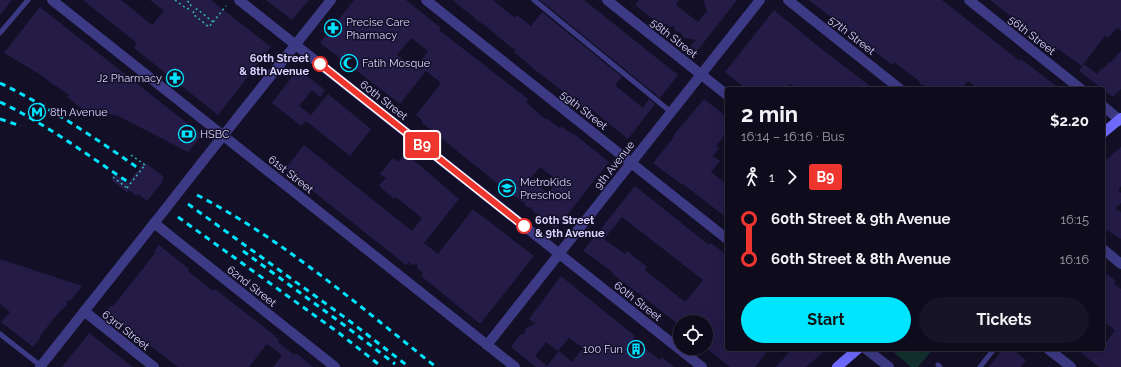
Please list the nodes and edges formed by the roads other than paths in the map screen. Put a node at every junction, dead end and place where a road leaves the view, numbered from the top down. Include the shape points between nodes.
1 (28, 0) edge
2 (52, 0) edge
3 (239, 0) edge
4 (331, 0) edge
5 (426, 0) edge
6 (534, 0) edge
7 (607, 0) edge
8 (760, 0) edge
9 (788, 0) edge
10 (969, 0) edge
11 (0, 34) edge
12 (295, 45) junction
13 (701, 75) junction
14 (897, 87) edge
15 (1078, 87) edge
16 (725, 93) edge
17 (1105, 108) edge
18 (671, 112) junction
19 (1120, 119) edge
20 (1105, 132) edge
21 (223, 136) junction
22 (631, 162) junction
23 (154, 223) junction
24 (725, 237) edge
25 (1105, 251) edge
26 (559, 254) junction
27 (1121, 264) edge
28 (84, 312) junction
29 (0, 334) edge
30 (486, 345) junction
31 (856, 351) edge
32 (869, 351) edge
33 (992, 351) edge
34 (1051, 351) edge
35 (40, 366) edge
36 (154, 367) edge
37 (335, 367) edge
38 (515, 367) edge
39 (702, 367) edge
40 (837, 367) edge
41 (889, 367) edge
42 (980, 367) edge
43 (1071, 367) edge

1 - 11 lane
2 - 21 street, 61st Street
3 - 12 street, 60th Street
4 - 12 street
5 - 22 street, 59th Street
6 - 18 lane
7 - 13 street, 58th Street
8 - 13 street, 9th Avenue
9 - 14 street, 57th Street
10 - 15 street, 56th Street
12 - 21 street
12 - 26 street, 60th Street
13 - 16 street, 58th Street
13 - 18 street, 9th Avenue
17 - 19 street
18 - 22 street, 9th Avenue
19 - 20 main road
21 - 23 street, bridge
21 - 30 street, 61st Street
22 - 24 street, 59th Street
22 - 26 street, 9th Avenue
23 - 28 street
23 - 37 street, 62nd Street
25 - 27 street
26 - 30 street, 9th Avenue
26 - 39 street, 60th Street
28 - 35 street
28 - 36 street, 63rd Street
29 - 35 lane
30 - 38 street, 61st Street
31 - 40 main road
32 - 41 street
33 - 42 lane
34 - 43 street

